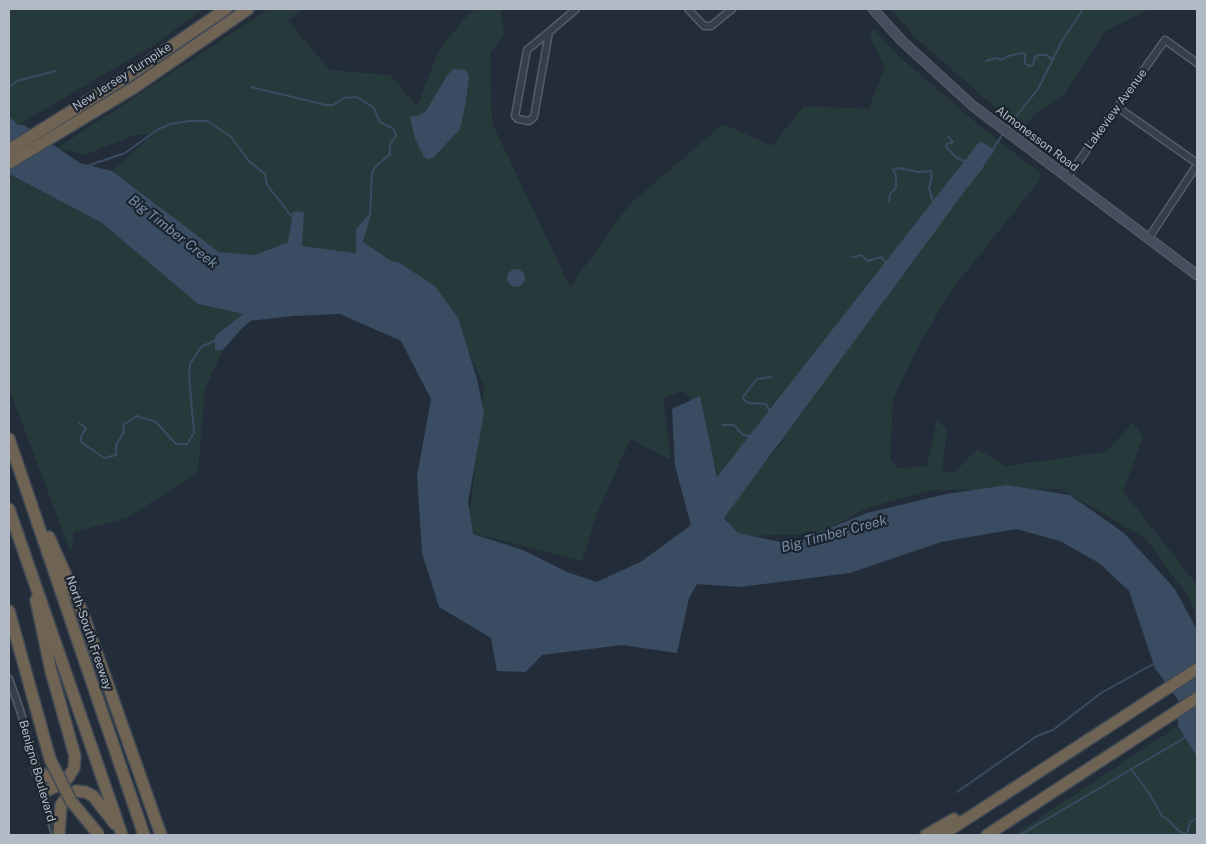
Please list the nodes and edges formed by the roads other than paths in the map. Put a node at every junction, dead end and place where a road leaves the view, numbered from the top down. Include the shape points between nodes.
1 (226, 9) edge
2 (248, 9) edge
3 (576, 9) edge
4 (688, 9) edge
5 (732, 9) edge
6 (874, 9) edge
7 (549, 32) junction
8 (1197, 63) edge
9 (1117, 107) junction
10 (9, 150) edge
11 (9, 163) edge
12 (1197, 164) edge
13 (1067, 178) junction
14 (1148, 239) junction
15 (1197, 275) edge
16 (9, 439) edge
17 (19, 469) junction
18 (9, 509) edge
19 (31, 571) junction
20 (9, 611) edge
21 (1197, 669) edge
22 (9, 678) edge
23 (1197, 698) edge
24 (1104, 730) junction
25 (37, 771) junction
26 (68, 778) junction
27 (72, 792) junction
28 (45, 796) junction
29 (57, 835) edge
30 (99, 835) edge
31 (122, 835) edge
32 (144, 835) edge
33 (161, 835) edge
34 (926, 835) edge
35 (942, 835) edge
36 (987, 835) edge

1 - 10 highway, New Jersey Turnpike via 128,76
2 - 11 highway, New Jersey Turnpike via 135,87
3 - 7 street
4 - 5 street via 704,26 711,26
6 - 13 main road, Almonesson Road via 929,67 998,126
7 - 7 street via 527,50 515,116 518,119 529,121 534,117
8 - 9 street, Lakeview Avenue via 1165,40
9 - 12 street
9 - 13 street, Lakeview Avenue
12 - 14 street
13 - 14 main road, Almonesson Road
14 - 15 main road, Almonesson Road
16 - 17 highway, North-South Freeway
17 - 32 highway, North-South Freeway
17 - 33 highway via 86,622
18 - 19 highway
19 - 26 highway via 40,628 75,751 75,763
19 - 31 highway
20 - 30 highway, bridge via 50,759 74,805
21 - 24 highway
22 - 25 street, Benigno Boulevard
23 - 36 highway
24 - 34 highway
24 - 35 highway
25 - 26 highway via 54,780
25 - 28 street, Benigno Boulevard
26 - 28 highway
27 - 28 highway
27 - 29 highway via 60,809
27 - 31 highway via 82,791 93,796
28 - 29 street, Benigno Boulevard

